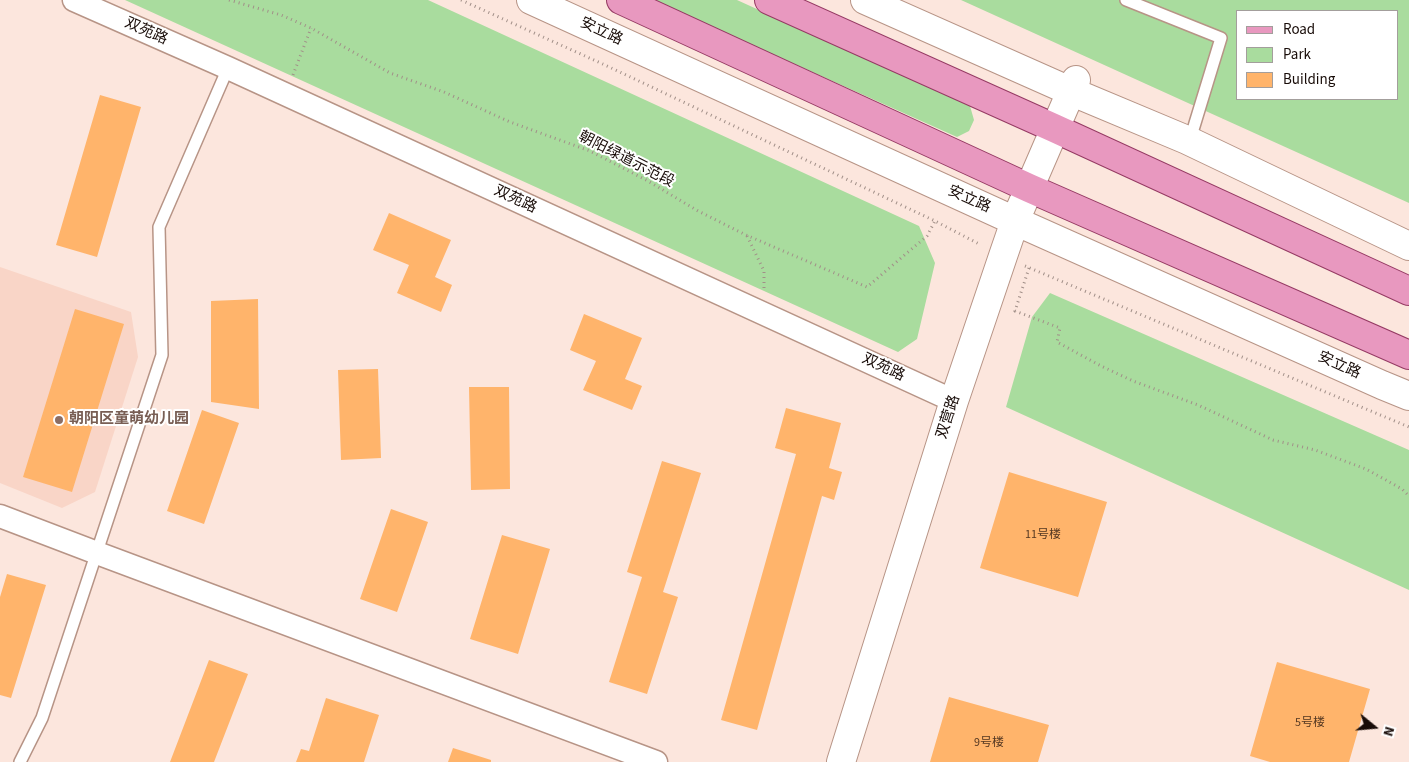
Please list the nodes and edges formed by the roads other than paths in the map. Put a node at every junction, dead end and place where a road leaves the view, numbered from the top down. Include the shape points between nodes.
1 (74, 0) edge
2 (531, 0) edge
3 (621, 0) edge
4 (769, 0) edge
5 (865, 0) edge
6 (1126, 0) edge
7 (228, 68) junction
8 (1074, 86) junction
9 (1054, 128) junction
10 (1187, 140) junction
11 (1029, 188) junction
12 (1015, 221) junction
13 (1409, 246) edge
14 (1409, 291) edge
15 (1409, 355) edge
16 (1409, 396) edge
17 (954, 401) junction
18 (0, 516) edge
19 (97, 554) junction
20 (20, 762) edge
21 (656, 762) edge
22 (841, 762) edge

1 - 7 street, 双苑路
2 - 12 street, 安立路
3 - 11 main road
4 - 9 main road
5 - 8 street
6 - 10 lane via 1221,38 1192,133
7 - 17 street, 双苑路
7 - 19 lane via 159,227 162,355
8 - 9 street, 双营路
8 - 10 street
9 - 11 street, 双营路
9 - 14 main road
10 - 13 street
11 - 12 street, 双营路
11 - 15 main road
12 - 16 street, 安立路
12 - 17 street, 双营路
17 - 22 street, 双营路
18 - 19 street
19 - 20 lane via 42,718
19 - 21 street

